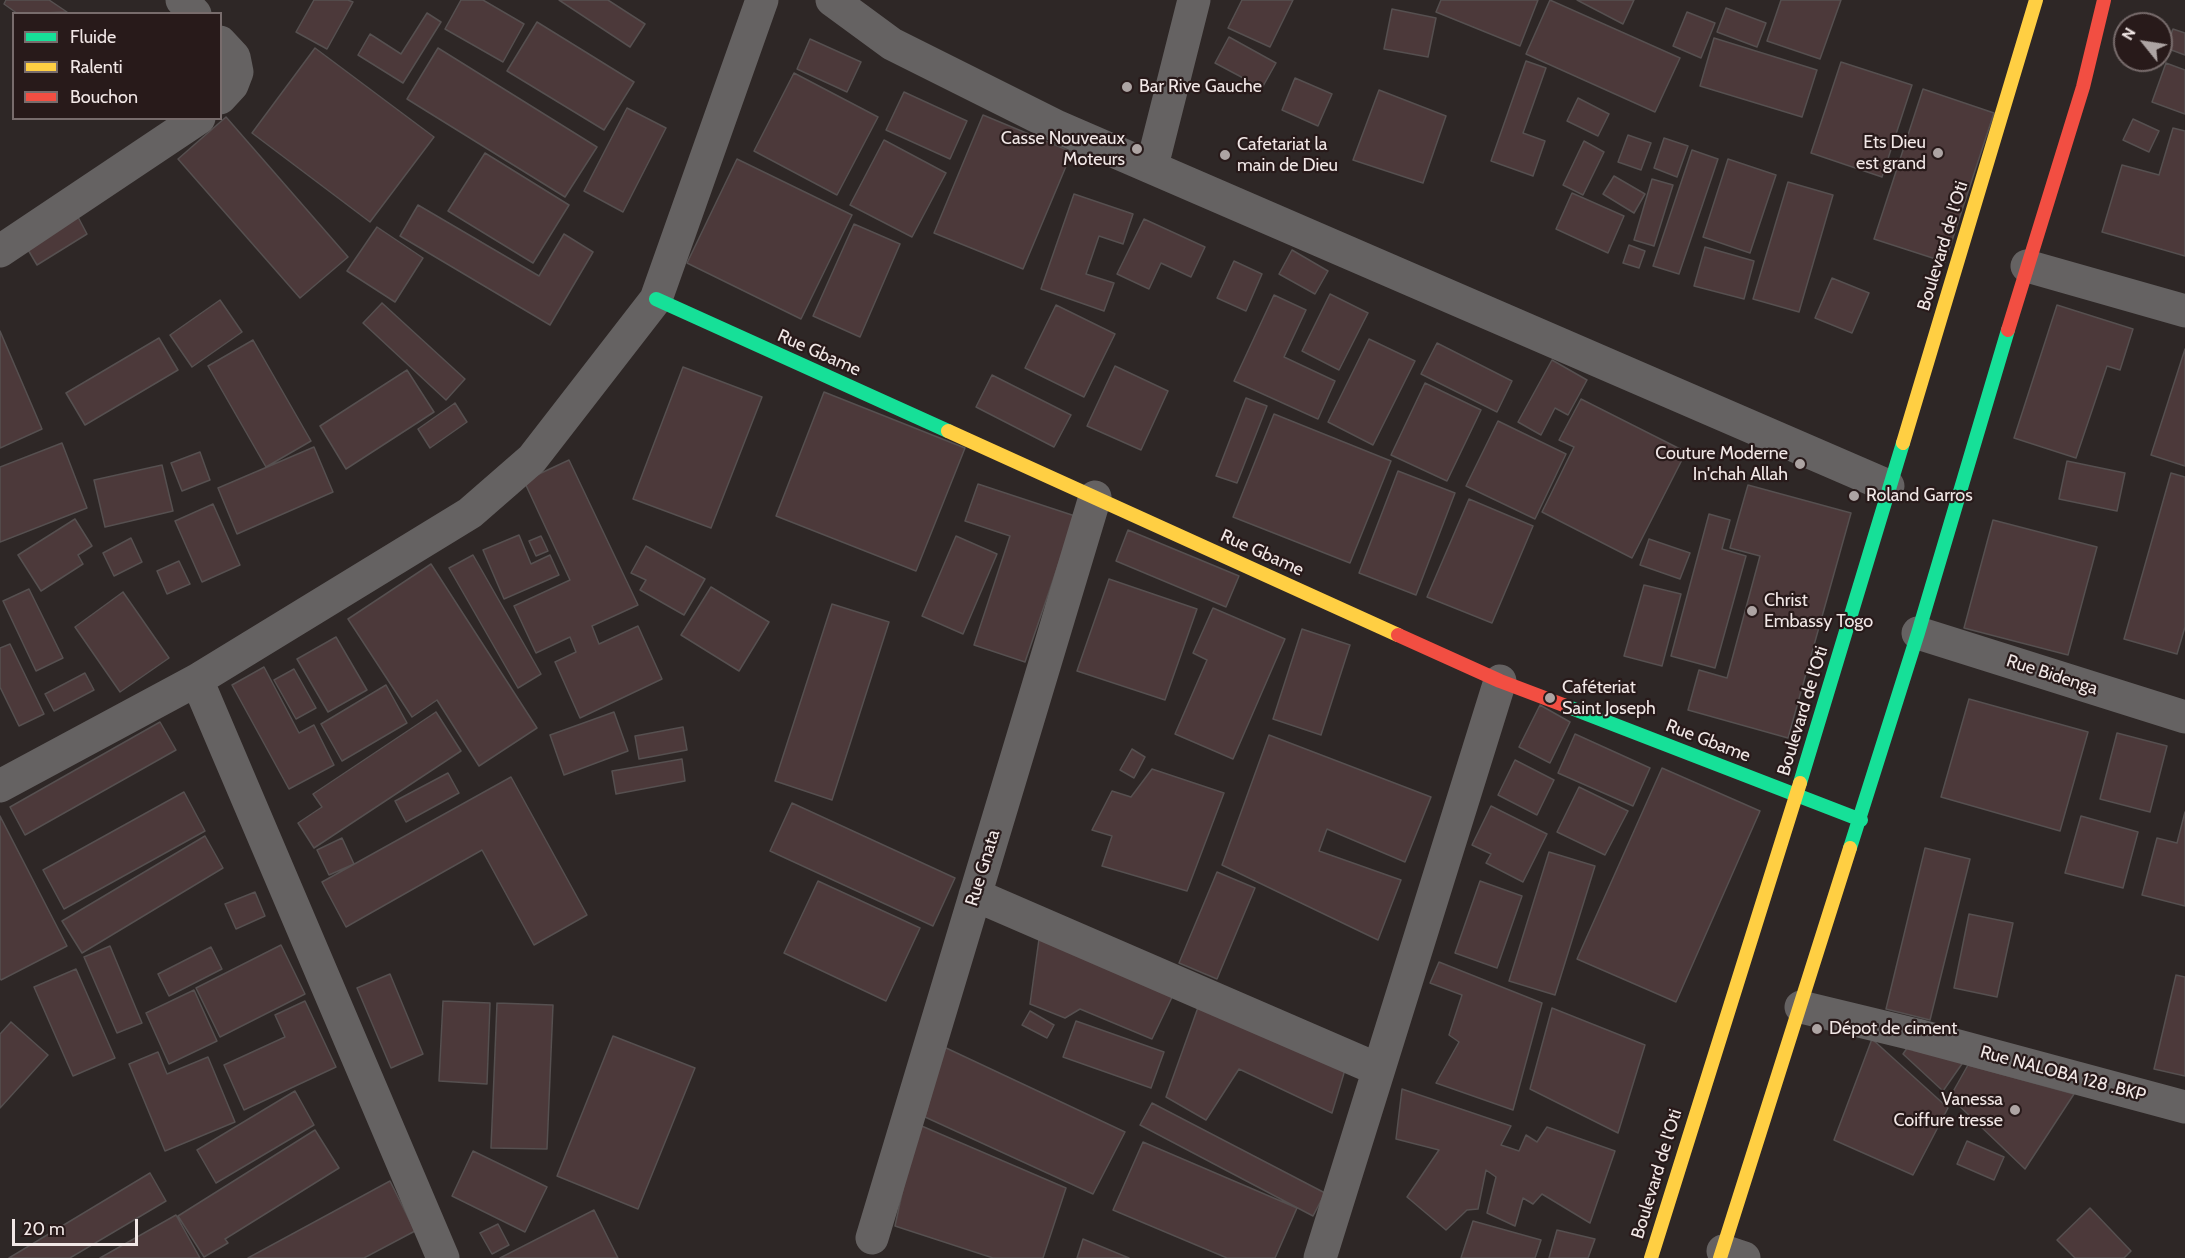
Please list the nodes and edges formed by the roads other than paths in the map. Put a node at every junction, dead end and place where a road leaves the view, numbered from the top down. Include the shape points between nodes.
1 (182, 0) edge
2 (762, 0) edge
3 (832, 0) edge
4 (1194, 0) edge
5 (2036, 0) edge
6 (2104, 0) edge
7 (193, 12) edge
8 (222, 44) edge
9 (222, 96) edge
10 (197, 120) edge
11 (1152, 166) junction
12 (0, 251) edge
13 (2027, 266) junction
14 (656, 299) junction
15 (2185, 310) edge
16 (1888, 486) junction
17 (1095, 497) junction
18 (1918, 633) junction
19 (197, 680) junction
20 (1500, 681) junction
21 (2185, 717) edge
22 (0, 786) edge
23 (1797, 794) junction
24 (1861, 820) junction
25 (975, 895) junction
26 (1801, 1007) junction
27 (1377, 1069) junction
28 (2185, 1107) edge
29 (872, 1238) dead end
30 (1729, 1256) edge
31 (443, 1258) edge
32 (1320, 1258) edge
33 (1651, 1258) edge

1 - 7 street
2 - 14 street
3 - 11 street via 892,44 968,84
4 - 11 street
5 - 16 main road, Boulevard de l'Oti
6 - 13 main road via 2083,87
8 - 9 street via 234,57 237,72
10 - 12 street
11 - 16 street
13 - 15 street
13 - 18 main road
14 - 17 main road, Rue Gbame
14 - 19 street via 532,459 471,513
16 - 23 main road, Boulevard de l'Oti
17 - 20 main road, Rue Gbame
17 - 25 street, Rue Gnata
18 - 21 street, Rue Bidenga
18 - 24 main road
19 - 22 street
19 - 31 street
20 - 23 main road, Rue Gbame
20 - 27 street
23 - 24 main road, Rue Gbame
23 - 33 main road, Boulevard de l'Oti
24 - 26 main road
25 - 27 street
25 - 29 street, Rue Gnata
26 - 28 street, Rue NALOBA 128 .BKP
26 - 30 main road
27 - 32 street

